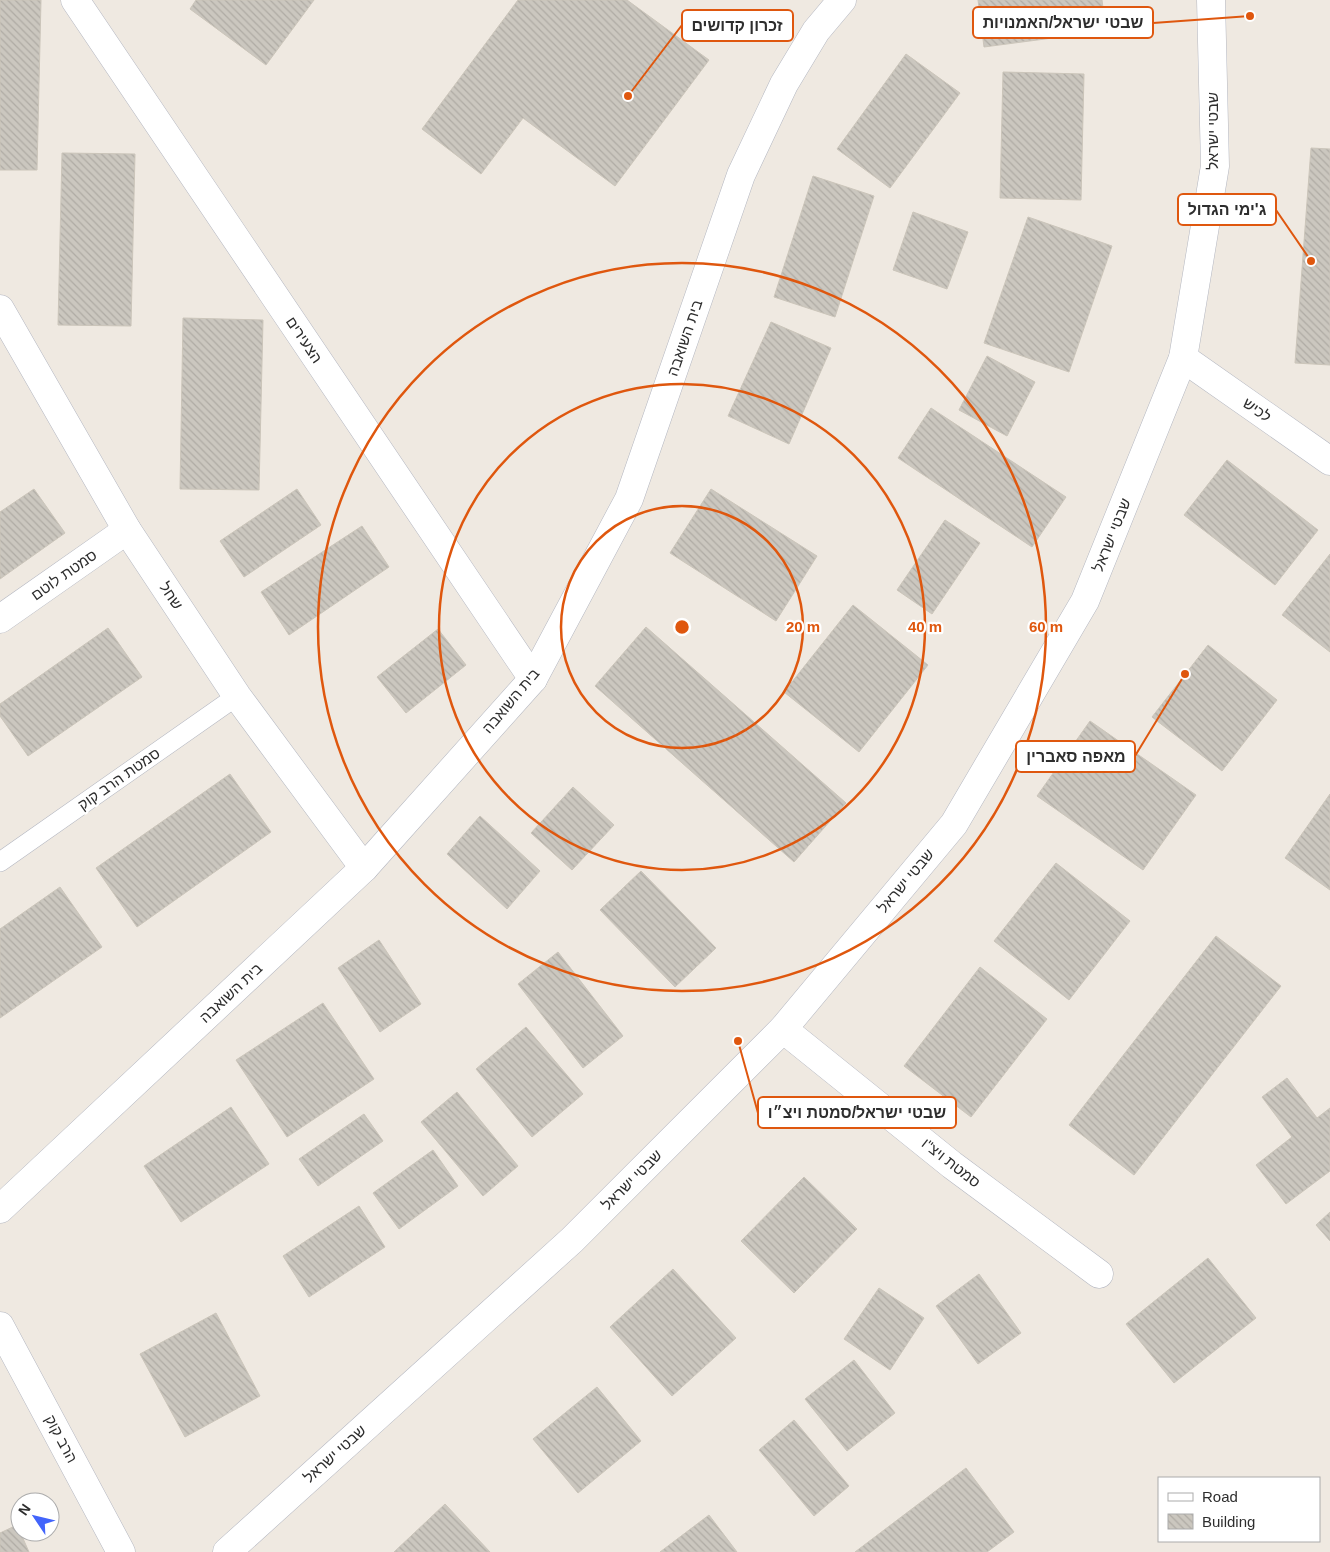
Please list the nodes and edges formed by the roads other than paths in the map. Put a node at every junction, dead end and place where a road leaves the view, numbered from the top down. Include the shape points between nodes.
1 (75, 0) edge
2 (842, 0) edge
3 (1211, 0) edge
4 (0, 309) edge
5 (1183, 358) junction
6 (1330, 461) edge
7 (127, 530) junction
8 (0, 619) edge
9 (533, 679) junction
10 (237, 696) junction
11 (0, 862) edge
12 (364, 868) junction
13 (783, 1029) junction
14 (0, 1209) edge
15 (1099, 1274) dead end
16 (0, 1326) edge
17 (121, 1552) edge
18 (226, 1552) edge

1 - 9 street, הצעירים
2 - 9 street, בית השואבה via 816,32 784,84 741,175 629,499
3 - 5 street, שבטי ישראל via 1215,166
4 - 7 street, שחל
5 - 6 street, לכיש
5 - 13 street, שבטי ישראל via 1085,601 958,816
7 - 8 street, סמטת לוטם
7 - 10 street, שחל
9 - 12 street, בית השואבה
10 - 11 lane, סמטת הרב קוק
10 - 12 street, שחל
12 - 14 street, בית השואבה
13 - 15 street, סמטת ויצ"ו via 952,1165
13 - 18 street, שבטי ישראל via 572,1240
16 - 17 street, הרב קוק

